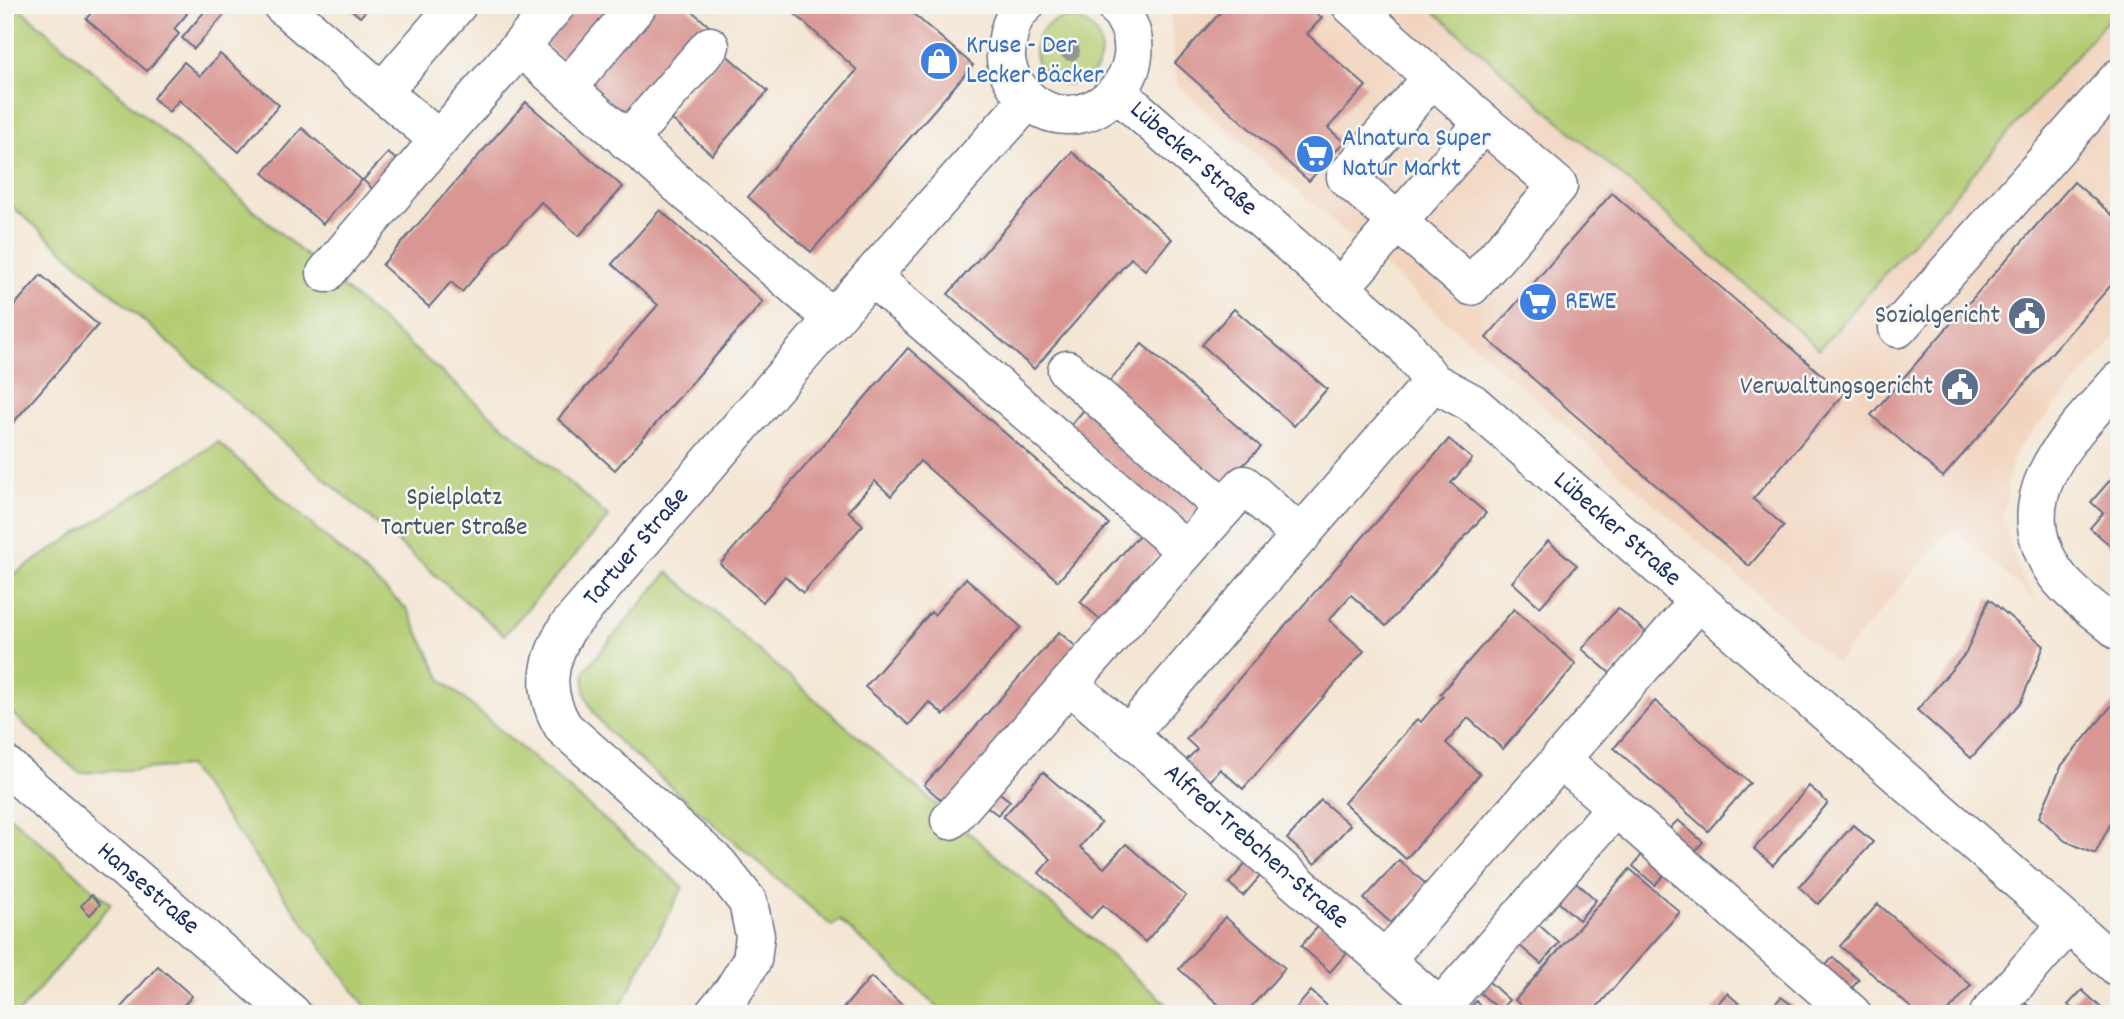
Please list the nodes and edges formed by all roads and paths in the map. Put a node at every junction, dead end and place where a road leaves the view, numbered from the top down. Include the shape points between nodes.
1 (282, 5) edge
2 (457, 5) edge
3 (556, 5) edge
4 (1351, 5) edge
5 (637, 6) edge
6 (1021, 6) edge
7 (1116, 6) edge
8 (710, 46) dead end
9 (520, 47) junction
10 (1433, 78) junction
11 (2119, 78) edge
12 (567, 88) junction
13 (382, 92) junction
14 (1118, 93) junction
15 (1028, 100) junction
16 (1484, 122) junction
17 (439, 140) junction
18 (627, 141) junction
19 (1398, 222) junction
20 (326, 273) dead end
21 (871, 276) junction
22 (1340, 288) junction
23 (833, 320) junction
24 (1898, 328) dead end
25 (1067, 370) dead end
26 (2119, 381) edge
27 (1433, 382) junction
28 (1224, 508) junction
29 (1301, 536) junction
30 (1186, 551) junction
31 (1699, 601) junction
32 (2119, 631) edge
33 (1069, 684) junction
34 (1128, 734) junction
35 (1560, 759) junction
36 (5, 765) edge
37 (1616, 807) junction
38 (950, 820) dead end
39 (2068, 924) junction
40 (1385, 960) junction
41 (2119, 968) edge
42 (1438, 1011) edge
43 (292, 1014) edge
44 (714, 1014) edge
45 (1852, 1014) edge
46 (1989, 1014) edge

1 - 13 street
2 - 13 street
3 - 9 street
4 - 10 street
5 - 12 street
6 - 15 street via 1008,32 1006,58 1014,83
7 - 14 street via 1129,27 1134,50
8 - 18 street
9 - 12 street
9 - 17 street
10 - 16 street
10 - 19 street via 1346,177
11 - 24 street
12 - 18 street
13 - 17 street
14 - 15 street via 1099,108 1077,114 1053,113
14 - 22 street, Lübecker Straße
15 - 21 street, Tartuer Straße
16 - 19 street
16 - 19 street via 1558,186 1471,286
17 - 20 street
18 - 23 street
19 - 22 street
21 - 23 street, Tartuer Straße
21 - 30 street
22 - 27 street, Lübecker Straße via 1414,353
23 - 44 street, Tartuer Straße via 567,628 548,671 549,698 564,729 718,864 748,902 755,936 752,960
25 - 28 street
26 - 32 street via 2052,460 2040,486 2038,516 2041,545 2053,570
27 - 29 street
27 - 31 street, Lübecker Straße via 1472,402
28 - 29 street via 1244,485
28 - 30 street
29 - 34 street
30 - 33 street
31 - 35 street
31 - 39 street, Lübecker Straße
33 - 34 street, Alfred-Trebchen-Straße
33 - 38 street
34 - 40 street, Alfred-Trebchen-Straße
35 - 37 street
35 - 40 street
36 - 43 street, Hansestraße
37 - 42 street, Alfred-Trebchen-Straße
37 - 45 street
39 - 41 street, Lübecker Straße
39 - 46 street
40 - 42 street, Alfred-Trebchen-Straße

